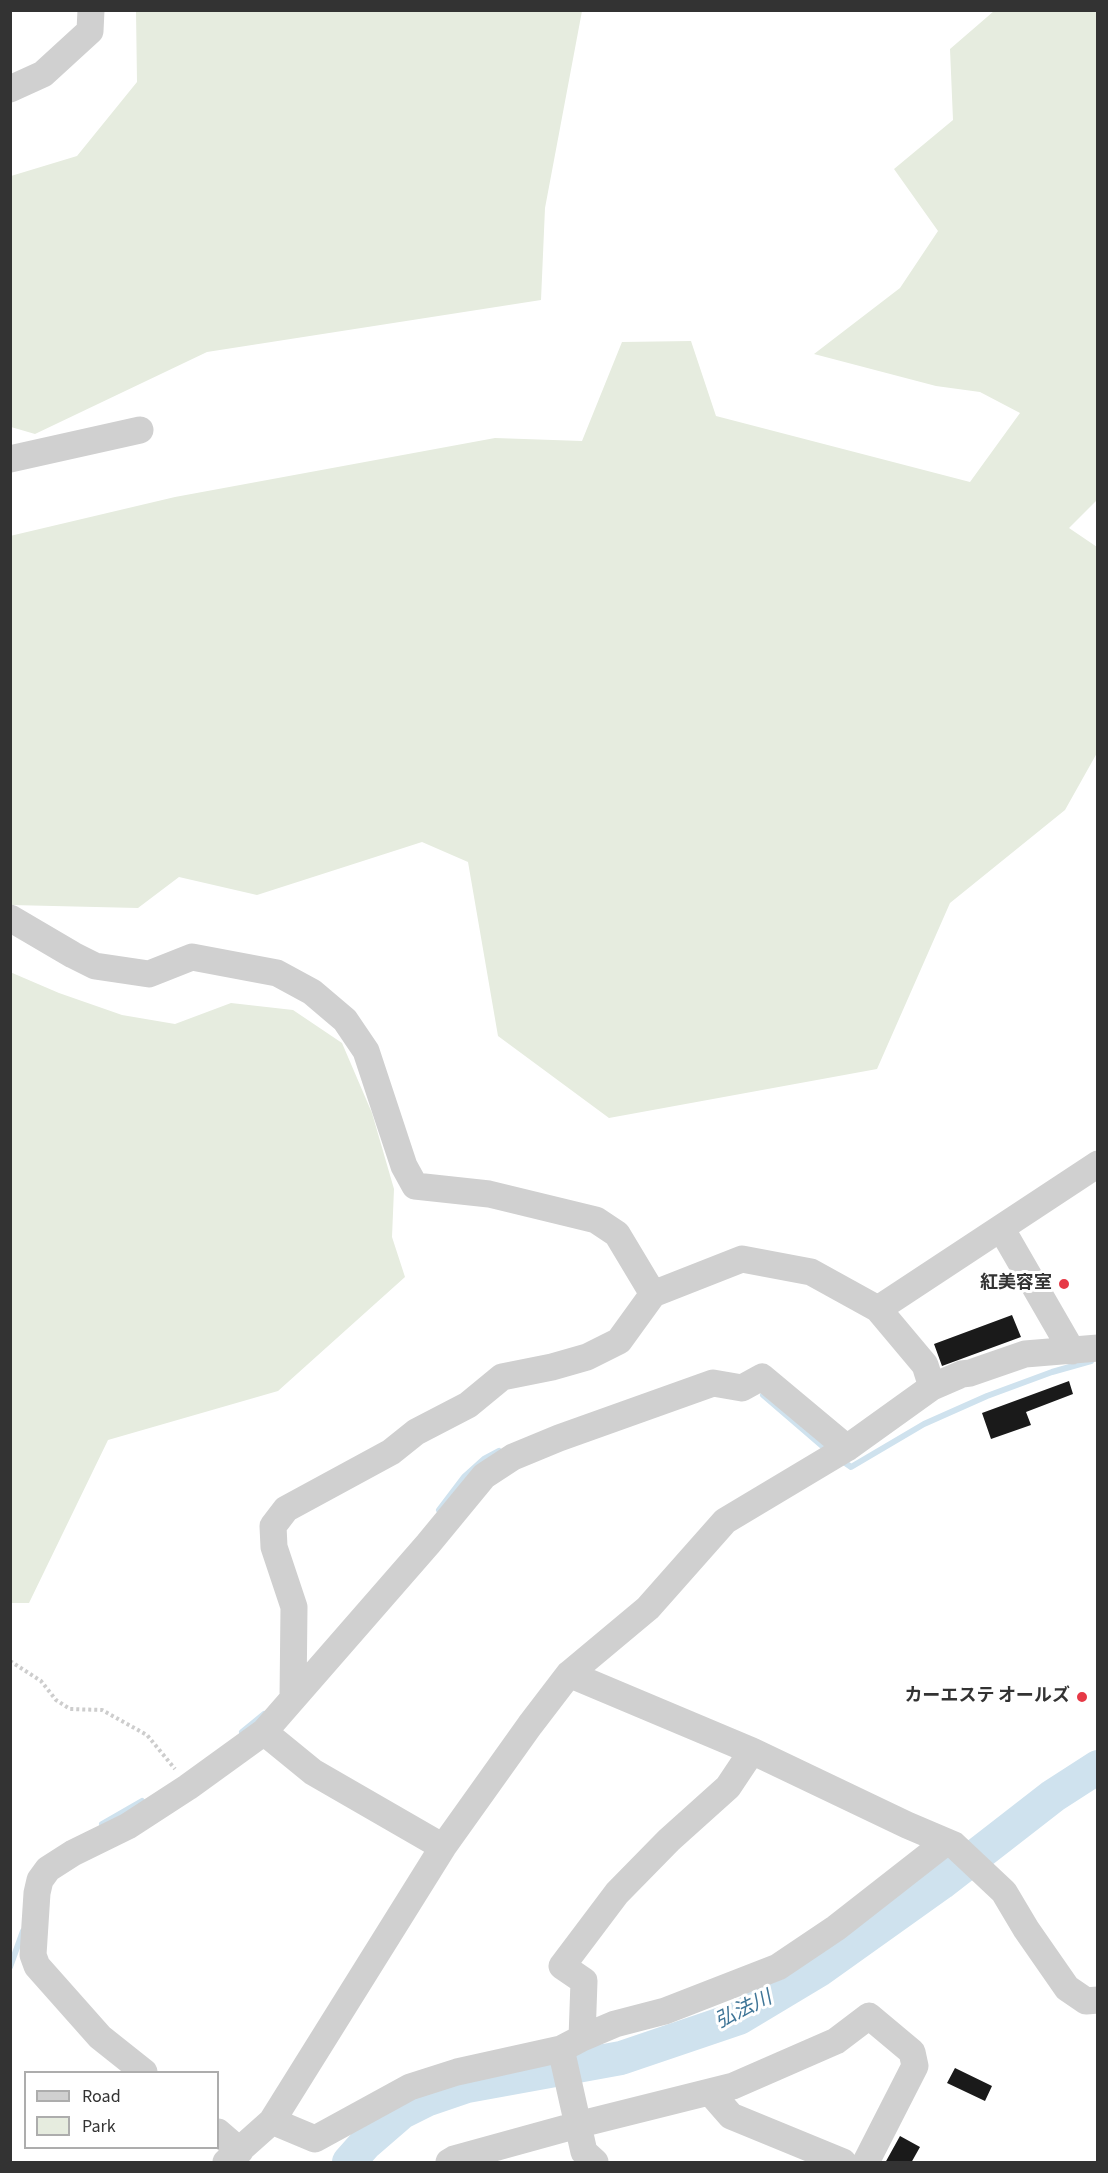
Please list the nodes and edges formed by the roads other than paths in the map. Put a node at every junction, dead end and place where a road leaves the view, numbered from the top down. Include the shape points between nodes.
1 (92, 10) edge
2 (10, 89) edge
3 (140, 430) dead end
4 (10, 459) edge
5 (10, 918) edge
6 (1098, 1164) edge
7 (1001, 1228) junction
8 (653, 1294) junction
9 (878, 1309) junction
10 (1085, 1350) edge
11 (932, 1387) junction
12 (847, 1448) junction
13 (569, 1674) junction
14 (293, 1698) junction
15 (264, 1732) junction
16 (752, 1751) junction
17 (946, 1842) junction
18 (443, 1847) junction
19 (1098, 2000) edge
20 (571, 2043) junction
21 (142, 2071) edge
22 (710, 2092) junction
23 (272, 2121) junction
24 (579, 2125) junction
25 (219, 2134) edge
26 (233, 2157) edge
27 (449, 2163) edge
28 (595, 2163) edge
29 (843, 2163) edge
30 (866, 2163) edge

1 - 2 street via 90,31 43,74
3 - 4 street
5 - 8 street via 95,966 149,974 192,957 278,973 312,992 345,1020 366,1051 404,1166 415,1186 489,1194 596,1220 617,1234
6 - 7 street
7 - 9 street
7 - 10 street
8 - 9 street via 742,1259 811,1272
8 - 14 street via 619,1341 587,1357 502,1377 468,1405 286,1509 273,1526 274,1547 294,1608
9 - 11 street via 925,1365
10 - 11 street via 1025,1354
11 - 12 street
12 - 13 street via 725,1521 648,1608
12 - 14 street via 752,1383 713,1383 513,1457 484,1476
13 - 16 street
13 - 18 street
14 - 15 street
15 - 18 street via 313,1772
15 - 21 street via 128,1826 48,1869 40,1880 33,1954 37,1966 100,2037
16 - 17 street
16 - 20 street via 728,1787 617,1893 562,1966 584,1981
17 - 19 street via 1004,1892 1068,1988 1086,2001
17 - 20 street via 836,1928 778,1967
18 - 23 street
20 - 23 street via 410,2087 315,2139
20 - 24 street via 570,2081
22 - 24 street
22 - 29 street via 731,2116
22 - 30 street via 734,2086 836,2041 869,2016 912,2052 915,2066
23 - 26 street
24 - 27 street
24 - 28 street via 584,2152
25 - 26 street

